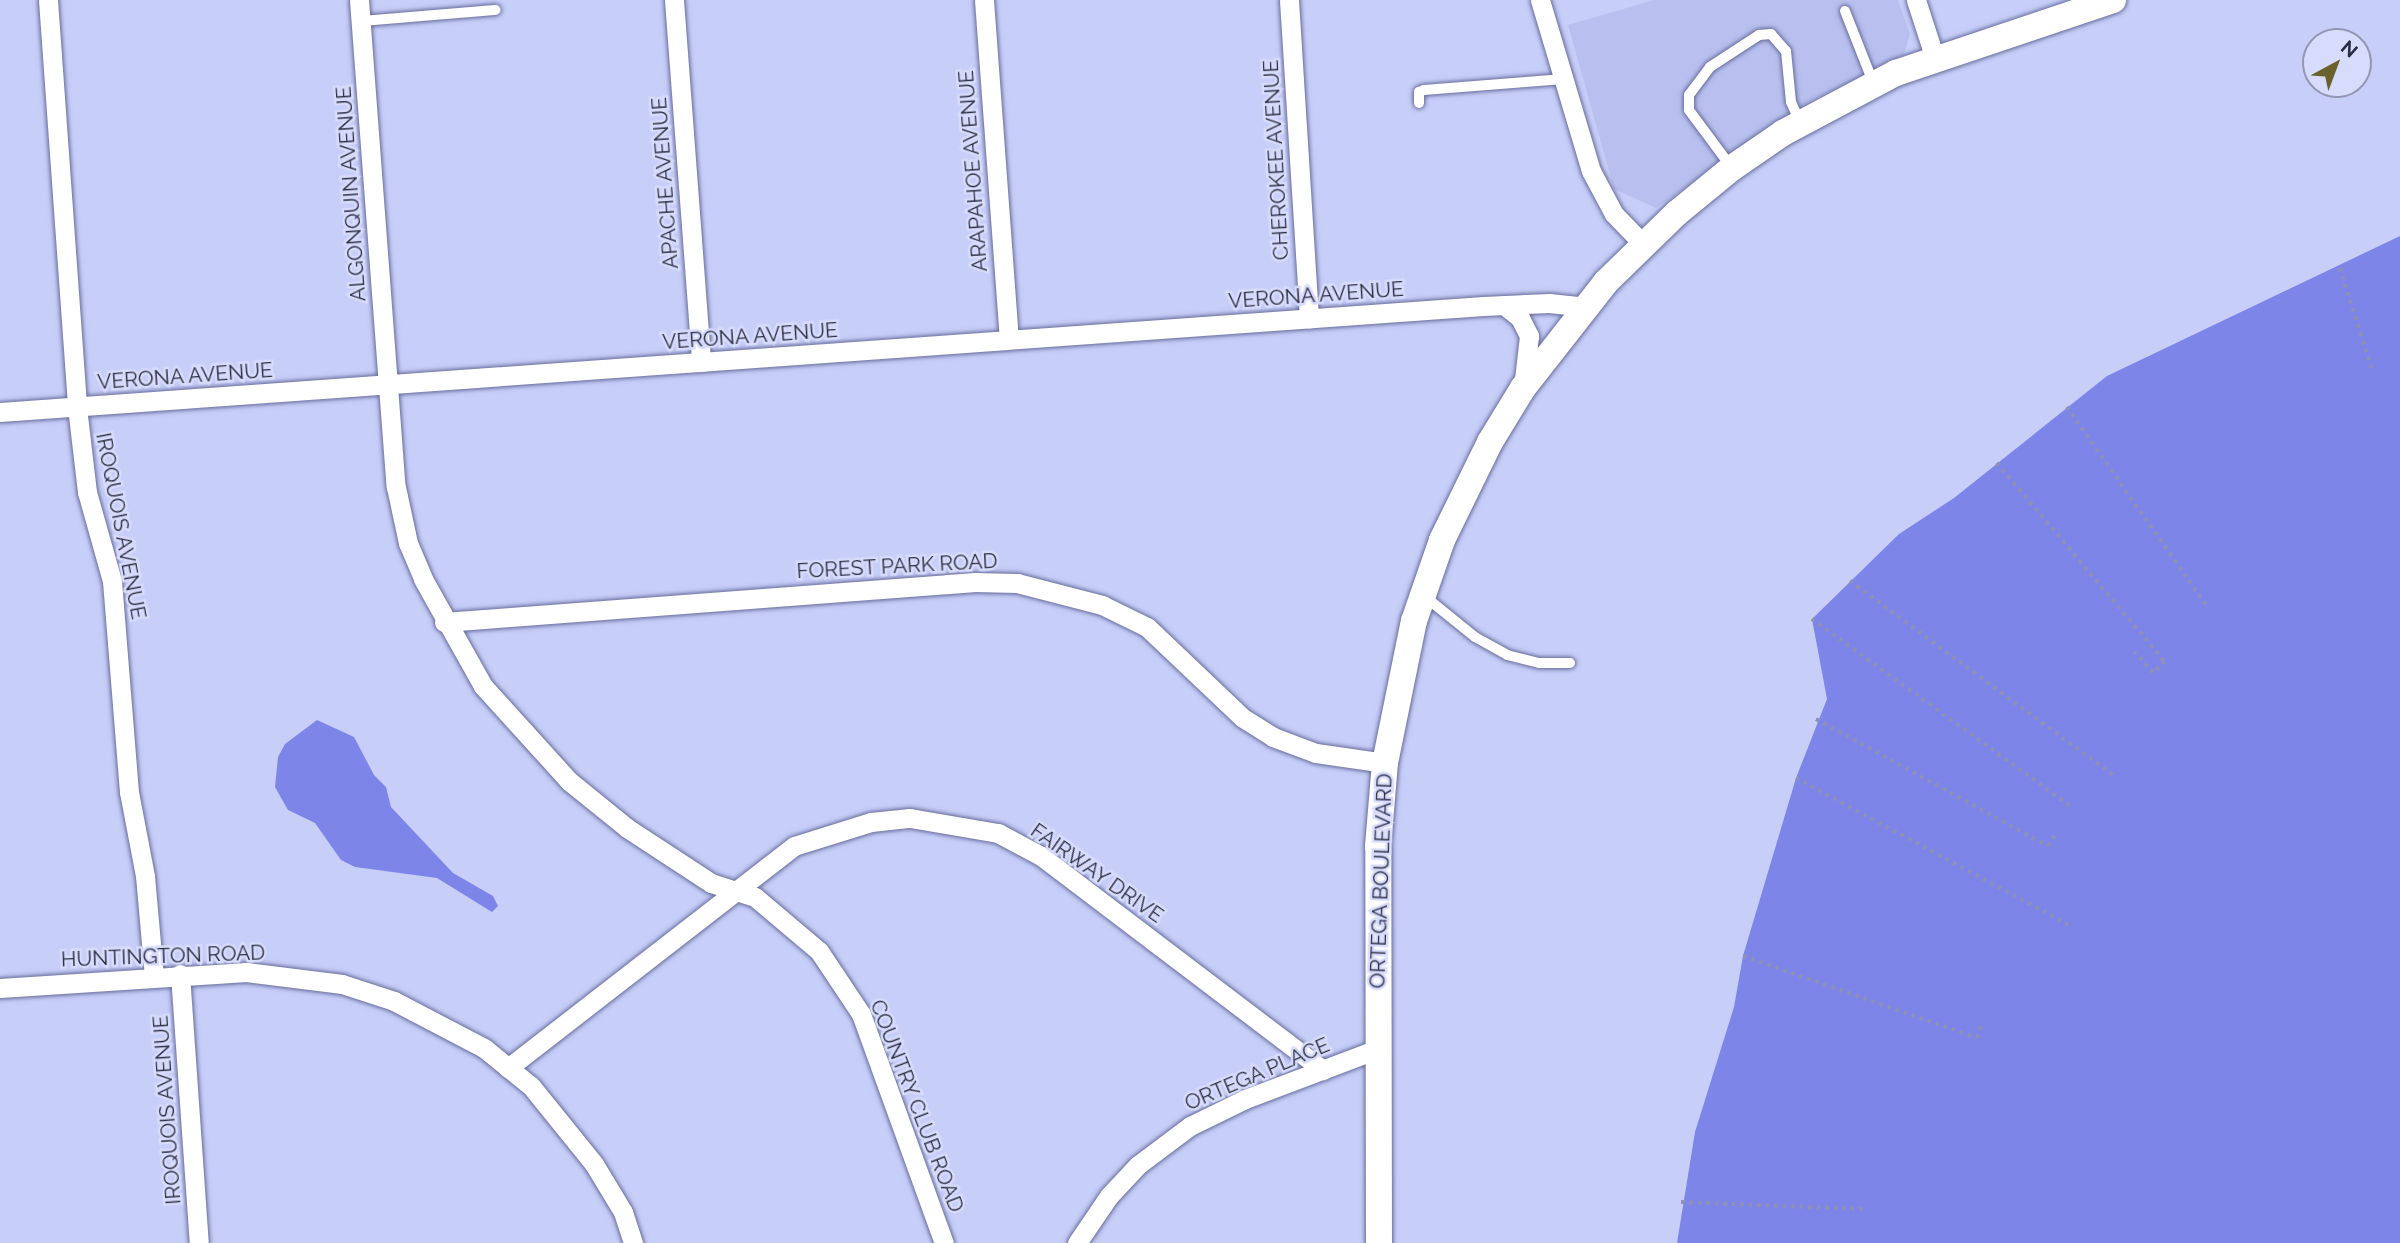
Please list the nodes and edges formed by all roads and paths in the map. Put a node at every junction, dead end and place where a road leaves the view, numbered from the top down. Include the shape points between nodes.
1 (48, 0) edge
2 (359, 0) edge
3 (674, 0) edge
4 (984, 0) edge
5 (1289, 0) edge
6 (1540, 0) edge
7 (1916, 0) edge
8 (2113, 0) edge
9 (496, 10) dead end
10 (1845, 11) dead end
11 (361, 21) junction
12 (1935, 59) junction
13 (1565, 79) junction
14 (1874, 83) junction
15 (1419, 103) dead end
16 (1800, 123) junction
17 (1732, 168) junction
18 (1643, 244) junction
19 (2340, 268) dead end
20 (1504, 305) junction
21 (1584, 307) junction
22 (1309, 318) junction
23 (1009, 339) junction
24 (701, 362) junction
25 (2372, 368) dead end
26 (388, 385) junction
27 (1523, 388) junction
28 (77, 407) junction
29 (2067, 407) dead end
30 (0, 412) edge
31 (1997, 463) dead end
32 (1850, 582) dead end
33 (1423, 594) junction
34 (2206, 605) dead end
35 (1812, 619) dead end
36 (444, 622) junction
37 (2134, 652) dead end
38 (1570, 663) dead end
39 (1816, 719) dead end
40 (1385, 763) junction
41 (1796, 778) dead end
42 (2117, 778) dead end
43 (2072, 807) dead end
44 (2056, 833) dead end
45 (733, 889) junction
46 (2071, 926) dead end
47 (1743, 956) dead end
48 (180, 974) junction
49 (154, 976) junction
50 (0, 988) edge
51 (1981, 1026) dead end
52 (1377, 1049) junction
53 (508, 1068) junction
54 (1323, 1070) junction
55 (1681, 1202) dead end
56 (1863, 1209) dead end
57 (199, 1243) edge
58 (633, 1243) edge
59 (944, 1243) edge
60 (1077, 1243) edge
61 (1379, 1243) edge

1 - 28 street, IROQUOIS AVENUE
2 - 11 street, ALGONQUIN AVENUE
3 - 24 street, APACHE AVENUE
4 - 23 street, ARAPAHOE AVENUE
5 - 22 street, CHEROKEE AVENUE
6 - 13 street
7 - 12 street
8 - 12 main road, ORTEGA BOULEVARD
9 - 11 lane
10 - 14 lane
11 - 26 street, ALGONQUIN AVENUE
12 - 14 main road, ORTEGA BOULEVARD
13 - 15 lane via 1424,90 1419,92
13 - 18 street via 1591,172 1614,214
14 - 16 main road, ORTEGA BOULEVARD
16 - 17 main road, ORTEGA BOULEVARD
16 - 17 lane via 1789,92 1786,51 1771,34 1759,35 1710,67 1689,95 1689,110
17 - 18 main road, ORTEGA BOULEVARD
18 - 21 main road, ORTEGA BOULEVARD
19 - 25 path
20 - 21 street, VERONA AVENUE
20 - 22 street, VERONA AVENUE
20 - 27 street via 1520,318 1529,336
21 - 27 main road, ORTEGA BOULEVARD
22 - 23 street, VERONA AVENUE
23 - 24 street, VERONA AVENUE
24 - 26 street, VERONA AVENUE
26 - 28 street, VERONA AVENUE
26 - 36 street, COUNTRY CLUB ROAD via 396,487 408,543
27 - 33 main road, ORTEGA BOULEVARD via 1466,488
28 - 30 street, VERONA AVENUE
28 - 49 street, IROQUOIS AVENUE via 87,492 112,581 129,792 145,876
29 - 34 path
31 - 37 path via 2165,662 2153,673
32 - 42 path
33 - 38 lane via 1475,637 1507,655 1539,663
33 - 40 main road, ORTEGA BOULEVARD via 1406,646
35 - 43 path
36 - 40 street, FOREST PARK ROAD via 975,582 1017,583 1102,605 1147,627 1243,718 1273,737 1316,753
36 - 45 street, COUNTRY CLUB ROAD via 483,687 569,781 626,828 711,883
39 - 44 path via 2048,846
40 - 52 main road, ORTEGA BOULEVARD via 1378,846
41 - 46 path
45 - 53 street, FAIRWAY DRIVE
45 - 54 street, FAIRWAY DRIVE via 794,846 871,821 910,818 998,833 1041,856
45 - 59 street, COUNTRY CLUB ROAD via 755,897 796,929 844,985 861,1014
47 - 51 path via 1977,1038
48 - 49 street, HUNTINGTON ROAD
48 - 53 street, HUNTINGTON ROAD via 258,973 342,984 445,1025
48 - 57 street, IROQUOIS AVENUE
49 - 50 street, HUNTINGTON ROAD
52 - 54 street, ORTEGA PLACE
52 - 61 main road, ORTEGA BOULEVARD
53 - 58 street, HUNTINGTON ROAD via 539,1094 594,1164 623,1212
54 - 60 street, ORTEGA PLACE via 1210,1115 1164,1142 1109,1196
55 - 56 path

